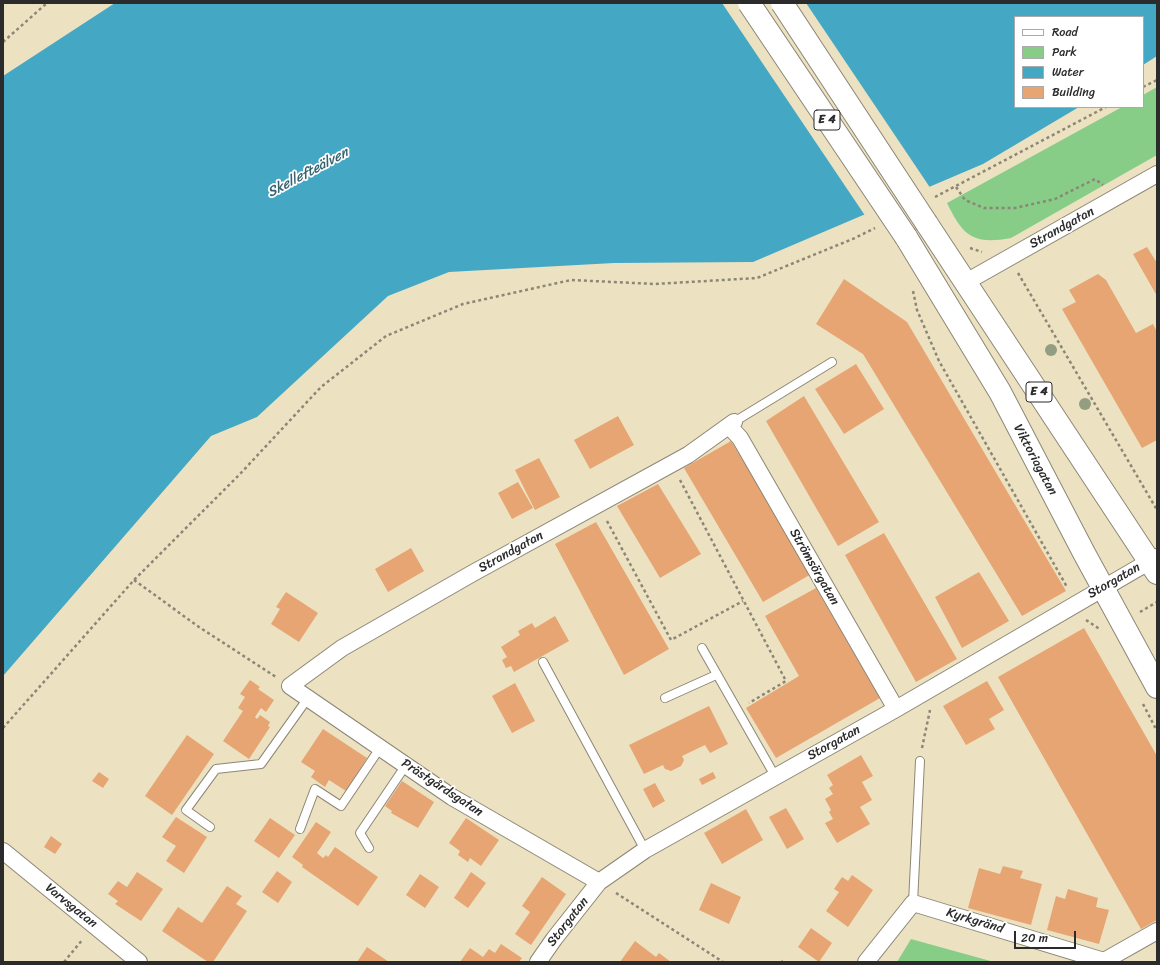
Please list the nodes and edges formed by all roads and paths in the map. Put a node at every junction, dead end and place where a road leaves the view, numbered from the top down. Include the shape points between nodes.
1 (46, 3) edge
2 (749, 3) edge
3 (782, 3) edge
4 (3, 42) edge
5 (1157, 80) edge
6 (1144, 86) edge
7 (1104, 108) edge
8 (1157, 174) edge
9 (956, 187) junction
10 (1118, 197) junction
11 (929, 200) dead end
12 (876, 227) dead end
13 (967, 246) dead end
14 (1008, 258) junction
15 (966, 282) junction
16 (912, 289) dead end
17 (832, 362) dead end
18 (732, 424) junction
19 (671, 464) junction
20 (598, 504) junction
21 (1157, 510) edge
22 (1154, 564) edge
23 (134, 580) junction
24 (1103, 588) junction
25 (743, 601) junction
26 (1076, 603) junction
27 (1086, 620) junction
28 (1080, 624) dead end
29 (1105, 633) dead end
30 (702, 648) dead end
31 (543, 662) dead end
32 (716, 675) junction
33 (290, 686) junction
34 (1157, 687) edge
35 (308, 698) junction
36 (665, 698) dead end
37 (1142, 703) dead end
38 (896, 709) junction
39 (930, 709) dead end
40 (736, 710) junction
41 (3, 728) edge
42 (1157, 731) edge
43 (380, 748) junction
44 (920, 761) joint
45 (406, 766) junction
46 (775, 776) junction
47 (210, 827) dead end
48 (300, 829) dead end
49 (369, 848) dead end
50 (645, 850) junction
51 (3, 851) edge
52 (599, 882) junction
53 (913, 903) junction
54 (95, 925) junction
55 (1157, 931) edge
56 (64, 962) edge
57 (138, 962) edge
58 (538, 962) edge
59 (723, 962) edge
60 (866, 962) edge
61 (1104, 962) edge

1 - 4 path
2 - 24 highway, Viktoriagatan / E 4, bridge via 906,237 1000,392
3 - 15 highway, E 4, bridge
5 - 6 path
7 - 9 path
8 - 10 street, Strandgatan
9 - 10 path via 965,200 984,208 1015,208 1055,199 1095,179
9 - 11 path
10 - 14 street, Strandgatan
12 - 23 path via 757,278 655,284 571,280 463,304 386,336 321,387 240,474
13 - 14 path via 990,252 1002,248
14 - 15 street, Strandgatan
14 - 21 path
15 - 22 highway, E 4
16 - 26 path via 917,310 939,361
17 - 18 lane
18 - 19 street, Strandgatan
18 - 38 street, Strömsörgatan
19 - 20 street, Strandgatan
19 - 25 path
20 - 25 path via 671,640
20 - 33 street, Strandgatan via 342,648
22 - 24 street, Storgatan
23 - 33 path via 199,628
23 - 41 path
24 - 26 street, Storgatan
24 - 34 highway, Viktoriagatan / E 4
25 - 40 path via 786,681
26 - 27 path
26 - 38 street, Storgatan
27 - 28 path
27 - 29 path
30 - 32 lane
31 - 50 lane
32 - 36 lane
32 - 40 lane
33 - 35 street, Prästgårdsgatan
35 - 43 street, Prästgårdsgatan
35 - 47 lane via 261,764 216,769 186,810
37 - 42 path
38 - 46 street, Storgatan
39 - 44 path
40 - 46 lane
43 - 45 street, Prästgårdsgatan
43 - 48 lane via 341,806 315,789
44 - 53 lane
45 - 49 lane via 360,833
45 - 52 street, Prästgårdsgatan via 452,797
46 - 50 street, Storgatan
50 - 52 street, Storgatan
51 - 54 street, Varvsgatan
52 - 58 street, Storgatan
52 - 59 path
53 - 60 street
53 - 61 street, Kyrkgränd
54 - 56 path
54 - 57 street, Varvsgatan
55 - 61 street

